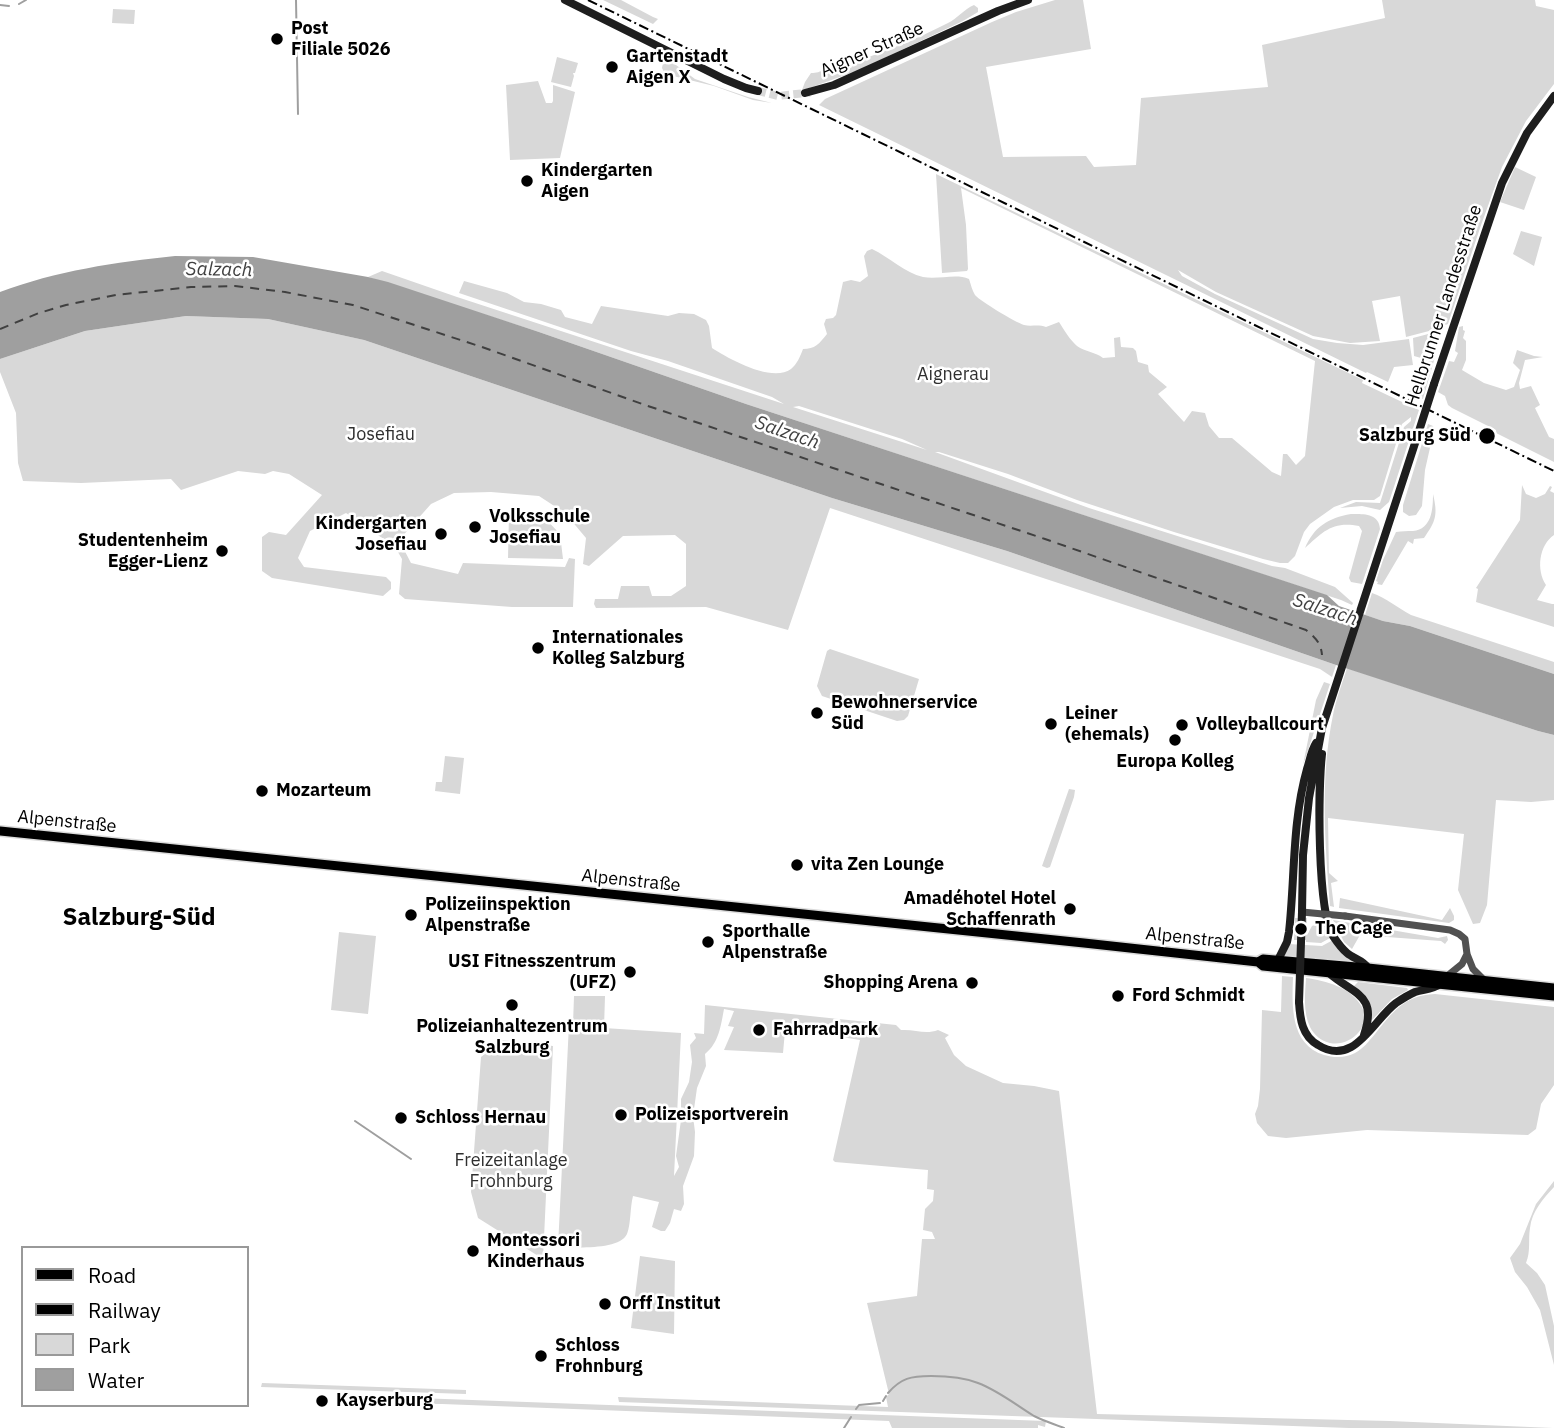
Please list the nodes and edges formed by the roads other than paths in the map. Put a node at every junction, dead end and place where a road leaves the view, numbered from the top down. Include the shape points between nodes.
1 (565, 0) edge
2 (1028, 0) edge
3 (758, 92) tunnel mouth
4 (805, 93) tunnel mouth
5 (1554, 96) edge
6 (1321, 734) junction
7 (0, 831) edge
8 (1302, 912) junction
9 (1467, 954) junction
10 (1278, 960) junction
11 (1258, 962) junction
12 (1368, 968) junction
13 (1329, 973) junction
14 (1484, 980) junction
15 (1443, 981) junction
16 (1554, 988) edge
17 (1554, 996) edge
18 (1363, 1038) junction

1 - 3 main road
2 - 4 main road, Aigner Straße via 834,85
5 - 6 main road, Hellbrunner Landesstraße, bridge via 1524,139 1502,183
6 - 8 main road, Hellbrunner Landesstraße via 1309,798
6 - 10 main road, Hellbrunner Landesstraße via 1298,810 1290,932
6 - 12 main road, Hellbrunner Landesstraße via 1320,845 1326,920 1340,947
7 - 11 main road, Alpenstraße
8 - 9 street, bridge via 1450,930 1465,939
8 - 18 main road, Hellbrunner Landesstraße, bridge via 1299,1002 1304,1031 1320,1047 1332,1051 1354,1046
9 - 14 street
9 - 15 street, Hellbrunner Landesstraße
10 - 11 main road, Alpenstraße
10 - 12 main road, Alpenstraße
11 - 13 main road, Alpenstraße
12 - 15 main road, Alpenstraße
13 - 15 main road, Alpenstraße
13 - 18 main road via 1366,1003 1369,1021
14 - 15 main road, Alpenstraße
14 - 16 main road, Alpenstraße
15 - 17 main road, Alpenstraße
15 - 18 main road, Hellbrunner Landesstraße via 1392,1006

